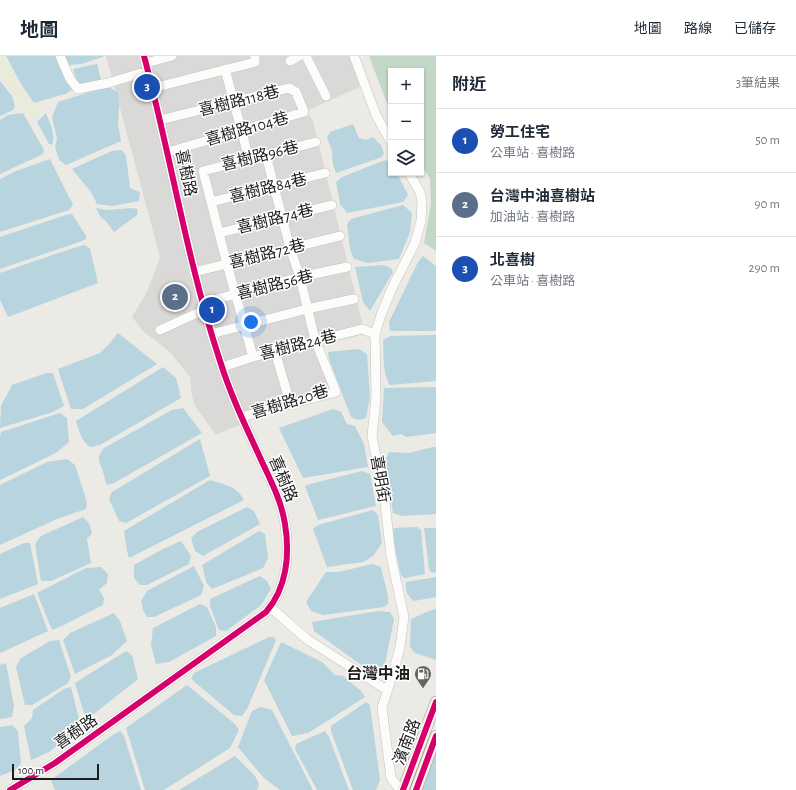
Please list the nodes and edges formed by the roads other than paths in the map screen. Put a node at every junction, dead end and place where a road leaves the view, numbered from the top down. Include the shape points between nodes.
1 (60, 56) edge
2 (172, 56) edge
3 (299, 56) edge
4 (306, 56) edge
5 (354, 56) edge
6 (255, 59) edge
7 (290, 61) dead end
8 (146, 63) edge
9 (226, 69) junction
10 (153, 88) junction
11 (326, 96) dead end
12 (234, 103) junction
13 (304, 112) joint
14 (160, 120) junction
15 (241, 130) junction
16 (390, 140) edge
17 (316, 142) dead end
18 (168, 152) junction
19 (266, 155) junction
20 (249, 159) junction
21 (325, 173) dead end
22 (411, 176) edge
23 (274, 186) junction
24 (211, 202) junction
25 (332, 205) dead end
26 (282, 217) junction
27 (219, 233) junction
28 (340, 236) dead end
29 (290, 248) junction
30 (227, 264) junction
31 (348, 267) dead end
32 (194, 272) junction
33 (300, 278) junction
34 (236, 294) junction
35 (354, 299) dead end
36 (203, 306) junction
37 (307, 309) junction
38 (244, 325) junction
39 (160, 330) dead end
40 (211, 334) junction
41 (375, 334) junction
42 (315, 340) junction
43 (275, 351) junction
44 (253, 357) junction
45 (222, 367) junction
46 (290, 403) junction
47 (241, 417) junction
48 (270, 607) junction
49 (387, 690) junction
50 (436, 702) edge
51 (436, 736) edge
52 (10, 790) edge
53 (400, 790) edge
54 (403, 790) edge
55 (416, 790) edge

1 - 8 street via 70,79 78,89 108,82
2 - 8 street
3 - 7 street
4 - 11 street
5 - 16 street via 376,115
6 - 9 street
8 - 10 street, 喜樹路
9 - 10 street
9 - 12 street
10 - 14 street, 喜樹路
12 - 13 street, 喜樹路118巷 via 289,88 296,92
12 - 14 street, 喜樹路118巷
12 - 15 street
13 - 15 street, 喜樹路104巷
14 - 18 street, 喜樹路
15 - 18 street, 喜樹路104巷
15 - 20 street
17 - 19 street, 喜樹路96巷
18 - 32 street, 喜樹路
19 - 20 street, 喜樹路96巷
19 - 23 street
20 - 24 street, 喜樹路96巷 via 203,171
21 - 23 street, 喜樹路84巷
22 - 41 street, 喜明街 via 420,192 421,221 415,243 392,288
23 - 24 street, 喜樹路84巷
23 - 26 street
24 - 27 street
25 - 26 street, 喜樹路74巷
26 - 27 street, 喜樹路74巷
26 - 29 street
27 - 30 street
28 - 29 street, 喜樹路72巷
29 - 30 street, 喜樹路72巷
29 - 33 street
30 - 32 street, 喜樹路72巷
30 - 34 street
31 - 33 street, 喜樹路56巷
32 - 36 street, 喜樹路
33 - 34 street, 喜樹路56巷
33 - 37 street
34 - 36 street, 喜樹路56巷
34 - 38 street
35 - 37 street
36 - 39 street, 喜樹路56巷
36 - 40 street, 喜樹路
37 - 38 street
37 - 42 street
38 - 40 street
38 - 44 street
40 - 45 street, 喜樹路
41 - 42 street, 喜樹路24巷 via 362,329
41 - 49 street, 喜明街 via 376,398 372,436 385,503 390,556 404,617 400,647
42 - 43 street, 喜樹路24巷
42 - 46 street, 喜樹路20巷 via 336,392
43 - 44 street, 喜樹路24巷
43 - 46 street
44 - 45 street, 喜樹路24巷
45 - 47 street, 喜樹路
46 - 47 street, 喜樹路20巷
47 - 48 street, 喜樹路 via 278,496 285,523 286,562 274,603
48 - 49 street via 308,640
48 - 52 street, 喜樹路 via 256,620 55,763
49 - 53 street, 喜明街 via 382,708 389,765 391,778
50 - 54 main road, 濱南路
51 - 55 main road, 濱南路

